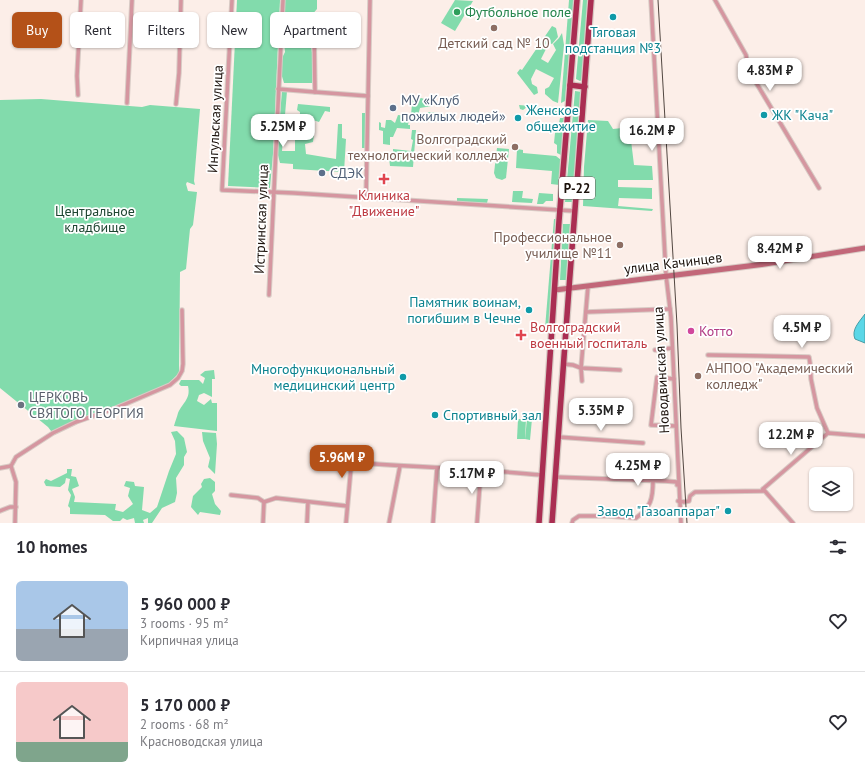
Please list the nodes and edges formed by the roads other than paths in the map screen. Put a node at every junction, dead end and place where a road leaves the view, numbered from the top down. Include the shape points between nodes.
1 (81, 0) edge
2 (132, 0) edge
3 (181, 0) edge
4 (232, 0) edge
5 (283, 0) edge
6 (370, 0) edge
7 (577, 0) edge
8 (591, 0) edge
9 (651, 0) edge
10 (715, 0) edge
11 (314, 48) edge
12 (570, 85) junction
13 (585, 87) junction
14 (278, 89) junction
15 (315, 92) junction
16 (78, 95) dead end
17 (368, 96) junction
18 (127, 103) dead end
19 (176, 104) dead end
20 (819, 188) dead end
21 (274, 193) junction
22 (366, 198) junction
23 (560, 209) junction
24 (575, 211) junction
25 (865, 248) edge
26 (666, 275) junction
27 (588, 286) junction
28 (569, 288) junction
29 (554, 290) junction
30 (269, 295) dead end
31 (670, 309) junction
32 (182, 310) dead end
33 (586, 312) junction
34 (672, 348) junction
35 (655, 350) dead end
36 (708, 355) dead end
37 (563, 364) junction
38 (581, 368) junction
39 (620, 370) dead end
40 (674, 379) junction
41 (582, 381) dead end
42 (676, 426) junction
43 (828, 433) junction
44 (865, 436) edge
45 (558, 437) junction
46 (643, 443) dead end
47 (11, 466) junction
48 (400, 466) junction
49 (0, 468) edge
50 (437, 468) junction
51 (481, 469) junction
52 (542, 475) junction
53 (555, 476) junction
54 (653, 480) junction
55 (763, 489) junction
56 (231, 495) dead end
57 (264, 502) junction
58 (308, 502) junction
59 (680, 502) junction
60 (16, 506) junction
61 (346, 506) junction
62 (0, 511) edge
63 (15, 523) edge
64 (264, 523) edge
65 (307, 523) edge
66 (346, 523) edge
67 (390, 523) edge
68 (433, 523) edge
69 (477, 523) edge
70 (539, 523) edge
71 (552, 523) edge
72 (572, 523) edge
73 (681, 523) edge
74 (793, 523) edge

1 - 16 street
2 - 18 street
3 - 19 street
4 - 21 street, Ингульская улица via 222,190
5 - 14 street, Истринская улица
6 - 17 street
7 - 12 highway, Р-22
8 - 13 highway, Р-22
9 - 26 street, Новодвинская улица
10 - 20 street via 746,55 748,69
11 - 15 street
12 - 13 highway
12 - 23 highway, Р-22
13 - 24 highway, Р-22
14 - 15 street
14 - 21 street, Истринская улица
15 - 17 street
17 - 22 street
21 - 22 street
21 - 30 street, Истринская улица
22 - 23 street
23 - 24 street
23 - 29 highway, Р-22
24 - 28 highway, Р-22
25 - 26 main road, улица Качинцев via 765,264
26 - 27 main road, улица Качинцев
26 - 31 street, Новодвинская улица
27 - 28 main road, улица Качинцев
27 - 33 street
28 - 29 main road, улица Качинцев
28 - 37 highway, Р-22
29 - 52 highway, Р-22
31 - 33 street
31 - 34 street, Новодвинская улица
32 - 47 street via 182,372 178,378 170,385 52,433 16,457
33 - 38 street
34 - 35 street
34 - 40 street, Новодвинская улица
36 - 43 street via 809,357 817,408
37 - 38 street
37 - 45 highway, Р-22
38 - 39 street
38 - 41 street
40 - 42 street, Новодвинская улица
40 - 42 street via 657,377 651,425
42 - 59 street, Новодвинская улица
43 - 44 street
43 - 55 street
45 - 46 street
45 - 53 highway, Р-22
47 - 49 street
47 - 60 street via 16,482
48 - 50 street
48 - 61 street via 357,463 351,468
48 - 67 street
50 - 51 street
50 - 68 street
51 - 52 street
51 - 69 street
52 - 70 highway, Р-22
53 - 54 street
53 - 71 highway, Р-22
54 - 59 street via 677,482
54 - 72 street via 650,503 636,518 579,516
55 - 59 street via 695,492 689,501
55 - 74 street
56 - 57 street via 258,498
57 - 58 street via 276,498
57 - 64 street
58 - 61 street
58 - 65 street
59 - 73 street, Новодвинская улица
60 - 62 street
60 - 63 street
61 - 66 street

